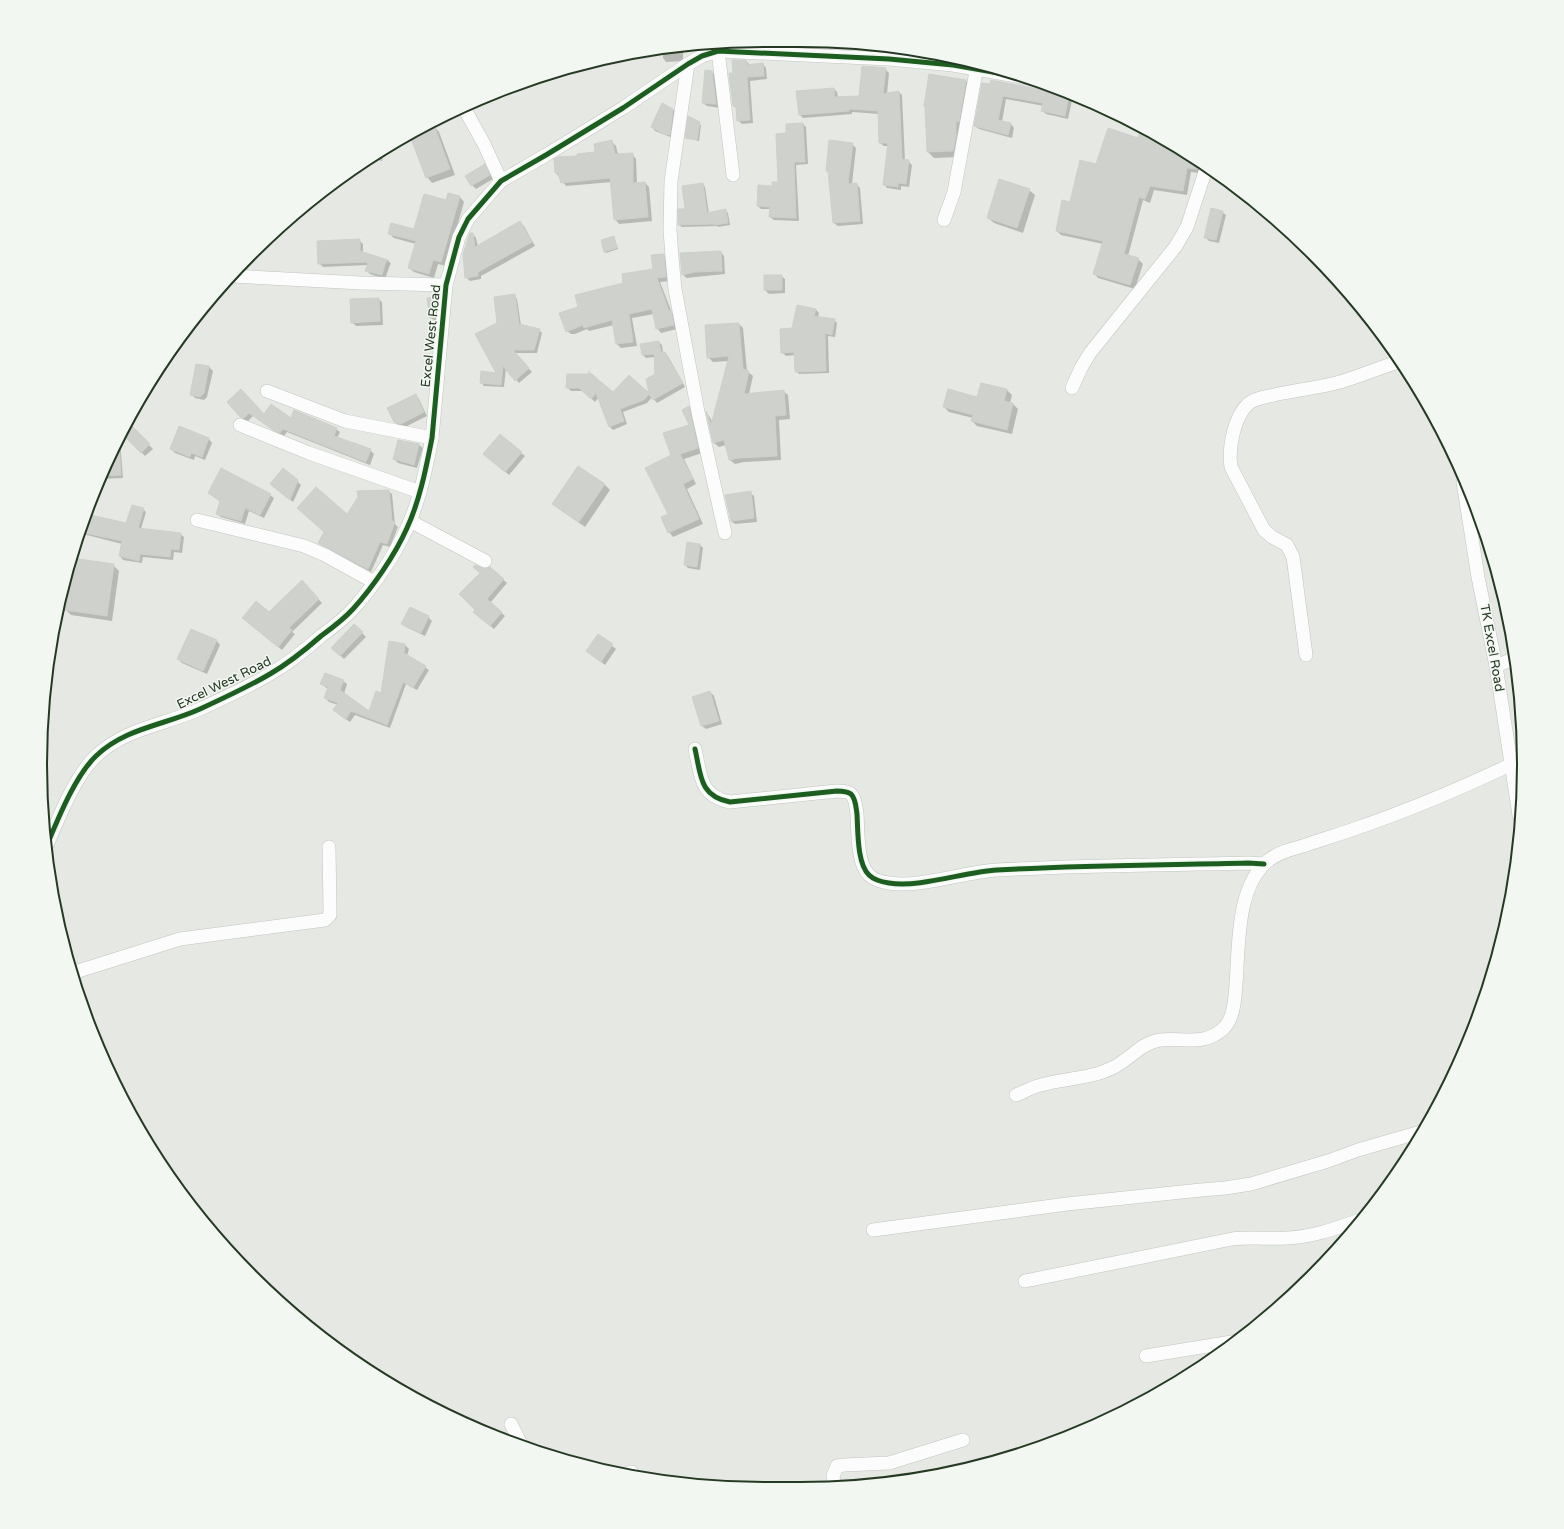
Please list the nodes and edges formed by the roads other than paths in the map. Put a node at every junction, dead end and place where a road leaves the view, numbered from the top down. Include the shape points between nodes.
1 (702, 51) edge
2 (718, 51) junction
3 (688, 64) junction
4 (960, 66) edge
5 (977, 69) edge
6 (466, 112) edge
7 (1205, 173) edge
8 (732, 175) dead end
9 (501, 181) junction
10 (944, 220) dead end
11 (239, 276) edge
12 (446, 285) junction
13 (1394, 363) edge
14 (1072, 388) dead end
15 (267, 391) dead end
16 (240, 425) dead end
17 (432, 438) junction
18 (420, 492) junction
19 (1472, 515) edge
20 (197, 520) dead end
21 (410, 521) junction
22 (725, 532) dead end
23 (1477, 535) edge
24 (485, 561) dead end
25 (374, 582) junction
26 (1306, 655) dead end
27 (1509, 661) edge
28 (1496, 666) junction
29 (695, 749) dead end
30 (1510, 765) junction
31 (1516, 796) edge
32 (51, 835) edge
33 (329, 847) dead end
34 (1264, 864) junction
35 (78, 971) edge
36 (1016, 1095) dead end
37 (1414, 1134) edge
38 (1351, 1223) edge
39 (873, 1230) dead end
40 (1025, 1281) dead end
41 (1223, 1344) edge
42 (1146, 1356) dead end
43 (511, 1424) dead end
44 (518, 1438) edge
45 (963, 1440) dead end
46 (834, 1481) edge

1 - 2 street, Excel West Road
1 - 3 street, Excel West Road
2 - 4 street, Excel West Road via 888,59
2 - 8 street
3 - 9 street, Excel West Road via 616,112
3 - 22 street via 671,181 670,237 675,289 698,412
5 - 10 street via 954,192
6 - 9 street
7 - 14 street via 1187,227 1176,246 1090,353
9 - 12 street, Excel West Road via 468,219 459,237
11 - 12 street
12 - 17 street, Excel West Road
13 - 26 street via 1341,382 1259,398 1249,403 1235,427 1231,467 1264,530 1287,545 1293,557
15 - 17 street via 345,421
16 - 18 street via 309,453
17 - 18 street, Excel West Road
18 - 21 street, Excel West Road
19 - 23 street, TK Excel Road
20 - 25 street via 304,546
21 - 24 street
21 - 25 street, Excel West Road via 398,547
23 - 28 street, TK Excel Road
25 - 32 street, Excel West Road via 348,614 271,674 199,709 127,734 108,746 85,769
27 - 28 street
28 - 30 street, TK Excel Road
29 - 34 street via 702,779 708,792 718,800 730,802 837,791 851,794 856,805 863,865 870,876 888,883 913,883 995,870 1122,864
30 - 31 street, TK Excel Road
30 - 34 street via 1452,792 1277,855
33 - 35 street via 330,915 325,920 180,939
34 - 36 street via 1247,893 1242,914 1235,998 1230,1018 1223,1029 1199,1040 1160,1040 1141,1048 1103,1072 1040,1085
37 - 39 street via 1251,1184 1067,1204
38 - 40 street via 1316,1235 1232,1239
41 - 42 street
43 - 44 street
45 - 46 street via 889,1463 837,1466

